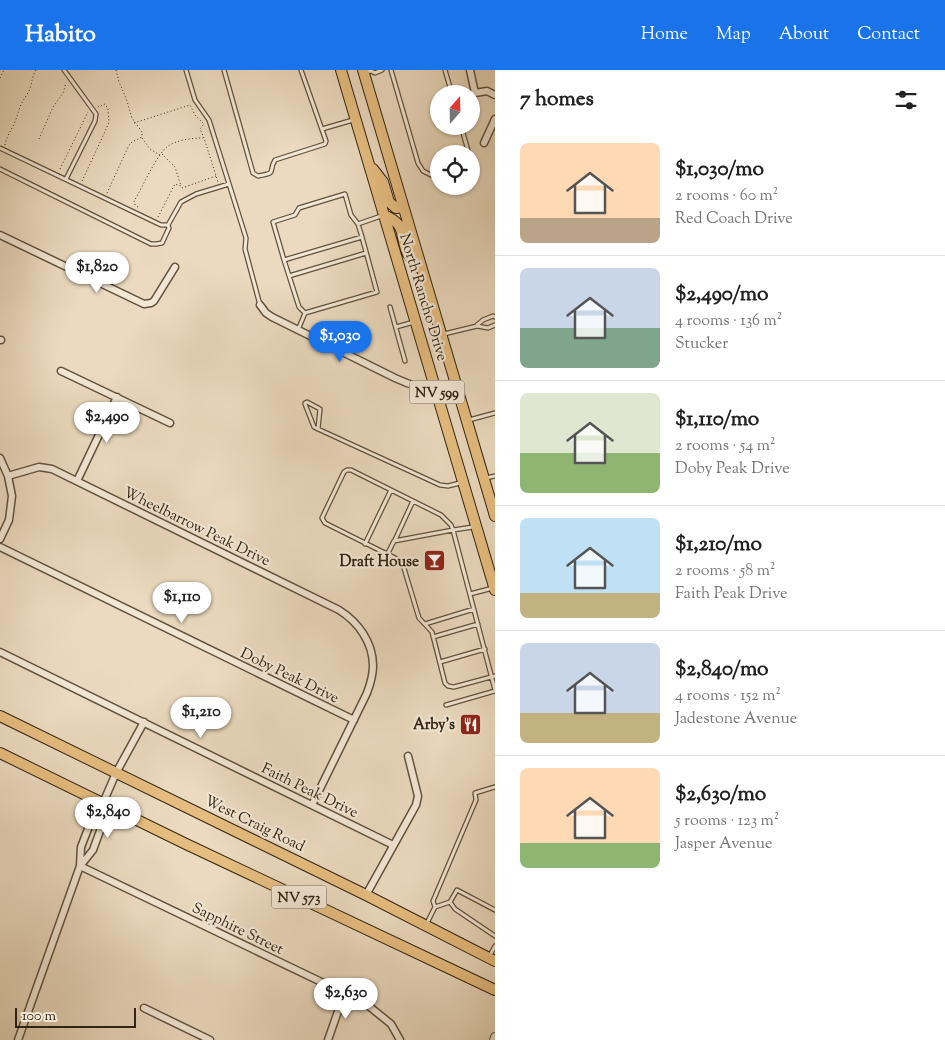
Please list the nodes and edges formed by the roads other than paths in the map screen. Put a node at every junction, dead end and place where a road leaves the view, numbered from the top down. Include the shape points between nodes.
1 (64, 70) edge
2 (186, 70) edge
3 (224, 70) edge
4 (301, 70) edge
5 (341, 70) edge
6 (382, 70) edge
7 (391, 70) edge
8 (445, 70) edge
9 (470, 70) edge
10 (367, 71) edge
11 (449, 85) edge
12 (495, 95) edge
13 (356, 119) junction
14 (495, 119) edge
15 (322, 129) junction
16 (484, 143) dead end
17 (2, 149) edge
18 (370, 165) junction
19 (0, 169) edge
20 (430, 174) edge
21 (66, 179) junction
22 (229, 184) junction
23 (403, 207) junction
24 (384, 215) junction
25 (358, 224) junction
26 (168, 225) junction
27 (0, 234) edge
28 (362, 237) junction
29 (366, 253) junction
30 (284, 260) junction
31 (175, 267) dead end
32 (423, 274) junction
33 (289, 276) junction
34 (260, 305) joint
35 (390, 306) dead end
36 (305, 313) junction
37 (495, 317) edge
38 (416, 322) junction
39 (352, 325) junction
40 (495, 325) edge
41 (477, 326) junction
42 (396, 327) junction
43 (330, 329) dead end
44 (298, 330) junction
45 (442, 335) junction
46 (357, 342) dead end
47 (340, 351) junction
48 (405, 361) dead end
49 (61, 370) dead end
50 (436, 390) junction
51 (117, 398) junction
52 (495, 413) edge
53 (467, 421) junction
54 (170, 423) dead end
55 (318, 430) junction
56 (0, 458) edge
57 (8, 476) junction
58 (495, 476) edge
59 (484, 479) junction
60 (77, 481) junction
61 (463, 482) junction
62 (391, 490) junction
63 (413, 501) junction
64 (495, 516) edge
65 (476, 526) junction
66 (453, 530) junction
67 (0, 539) edge
68 (394, 541) junction
69 (365, 544) junction
70 (0, 547) edge
71 (387, 555) junction
72 (495, 589) edge
73 (470, 594) junction
74 (474, 609) junction
75 (425, 624) junction
76 (478, 624) junction
77 (433, 637) junction
78 (485, 649) junction
79 (0, 652) edge
80 (440, 662) junction
81 (493, 676) edge
82 (495, 691) edge
83 (446, 705) dead end
84 (0, 716) edge
85 (354, 720) junction
86 (144, 722) junction
87 (0, 753) edge
88 (408, 756) dead end
89 (116, 773) junction
90 (495, 787) edge
91 (103, 803) junction
92 (312, 805) junction
93 (393, 845) junction
94 (80, 866) junction
95 (366, 895) junction
96 (450, 902) junction
97 (436, 907) junction
98 (495, 910) edge
99 (426, 925) junction
100 (495, 936) edge
101 (495, 946) edge
102 (492, 959) edge
103 (494, 992) edge
104 (344, 994) junction
105 (144, 1008) dead end
106 (18, 1040) edge
107 (210, 1040) edge
108 (328, 1040) edge
109 (400, 1040) edge

1 - 21 lane via 96,114
2 - 22 lane via 195,100 208,120
3 - 15 lane via 256,175 270,174 275,160 325,144
4 - 15 lane
5 - 13 main road, North Rancho Drive / NV 599
6 - 10 lane via 375,73
7 - 20 lane via 418,163
8 - 11 lane
9 - 12 street via 475,93 487,91
10 - 23 main road, North Rancho Drive / NV 599
13 - 15 lane
13 - 18 main road, North Rancho Drive / NV 599
14 - 16 street
17 - 21 lane
18 - 23 main road via 383,182 389,202 396,208
18 - 24 main road, North Rancho Drive / NV 599
19 - 26 lane via 151,244 162,243 170,228
21 - 26 lane via 161,225
22 - 26 lane via 181,202
22 - 34 lane via 246,238 244,249
23 - 32 main road, North Rancho Drive / NV 599
24 - 25 lane
24 - 32 main road via 401,227 408,253
24 - 38 main road, North Rancho Drive / NV 599
25 - 28 lane
25 - 30 lane via 351,215 345,194 299,208 295,216 274,222
27 - 31 street via 144,304 154,301
28 - 29 lane
28 - 30 lane
29 - 33 lane
29 - 36 lane via 376,292
30 - 33 lane
32 - 45 main road, North Rancho Drive / NV 599
33 - 36 lane via 299,307
34 - 44 street via 272,317
35 - 42 lane
36 - 44 lane
37 - 41 lane via 483,320
38 - 42 lane
38 - 50 main road, North Rancho Drive / NV 599
39 - 43 lane
39 - 46 lane
39 - 47 lane
40 - 41 lane via 488,328
41 - 45 lane
42 - 48 lane
44 - 47 street
45 - 53 main road, North Rancho Drive / NV 599
47 - 50 street via 409,384
49 - 51 street
50 - 61 main road, North Rancho Drive / NV 599
51 - 54 street
51 - 60 street
52 - 53 lane
53 - 59 main road, North Rancho Drive / NV 599
55 - 55 lane via 305,404 307,402 320,409
55 - 61 lane via 440,485
56 - 57 street
57 - 60 street, Wheelbarrow Peak Drive via 39,467 52,469
57 - 67 street via 12,496 9,520
58 - 59 lane
59 - 64 main road, North Rancho Drive / NV 599
60 - 85 street, Wheelbarrow Peak Drive via 350,617 366,640 373,666 367,693
61 - 65 main road, North Rancho Drive / NV 599
62 - 63 lane
62 - 69 lane
62 - 69 lane via 351,470 344,472 322,518
63 - 66 lane via 441,515
63 - 68 lane
65 - 66 lane
65 - 72 main road, North Rancho Drive / NV 599
66 - 68 lane
66 - 73 lane
68 - 71 lane
69 - 71 lane
70 - 85 street, Doby Peak Drive
71 - 75 lane via 401,562 419,618
72 - 73 lane
73 - 74 lane
74 - 75 lane
74 - 76 lane
75 - 77 lane
76 - 77 lane
76 - 78 lane
77 - 80 lane
78 - 80 lane
78 - 81 lane
79 - 86 street, Faith Peak Drive
80 - 81 lane via 448,686
81 - 82 lane
82 - 83 lane
84 - 89 main road, West Craig Road / NV 573
85 - 92 street
86 - 89 street
86 - 92 street, Faith Peak Drive
87 - 91 main road, NV 573
88 - 93 street via 418,796
89 - 91 street
89 - 95 main road, West Craig Road / NV 573
90 - 97 lane via 475,792 476,800 433,900
91 - 94 street via 95,811 81,847
91 - 94 street via 105,817 93,850
91 - 103 main road, NV 573
92 - 93 street, Faith Peak Drive
93 - 95 street
94 - 104 street, Sapphire Street
94 - 106 street
95 - 99 main road, West Craig Road / NV 573
96 - 97 lane
96 - 98 lane via 457,890
96 - 100 lane via 455,909
97 - 99 lane
99 - 102 main road, West Craig Road / NV 573
101 - 102 lane
104 - 108 street
104 - 109 street, Sapphire Street via 365,1003 391,1024
105 - 107 street

